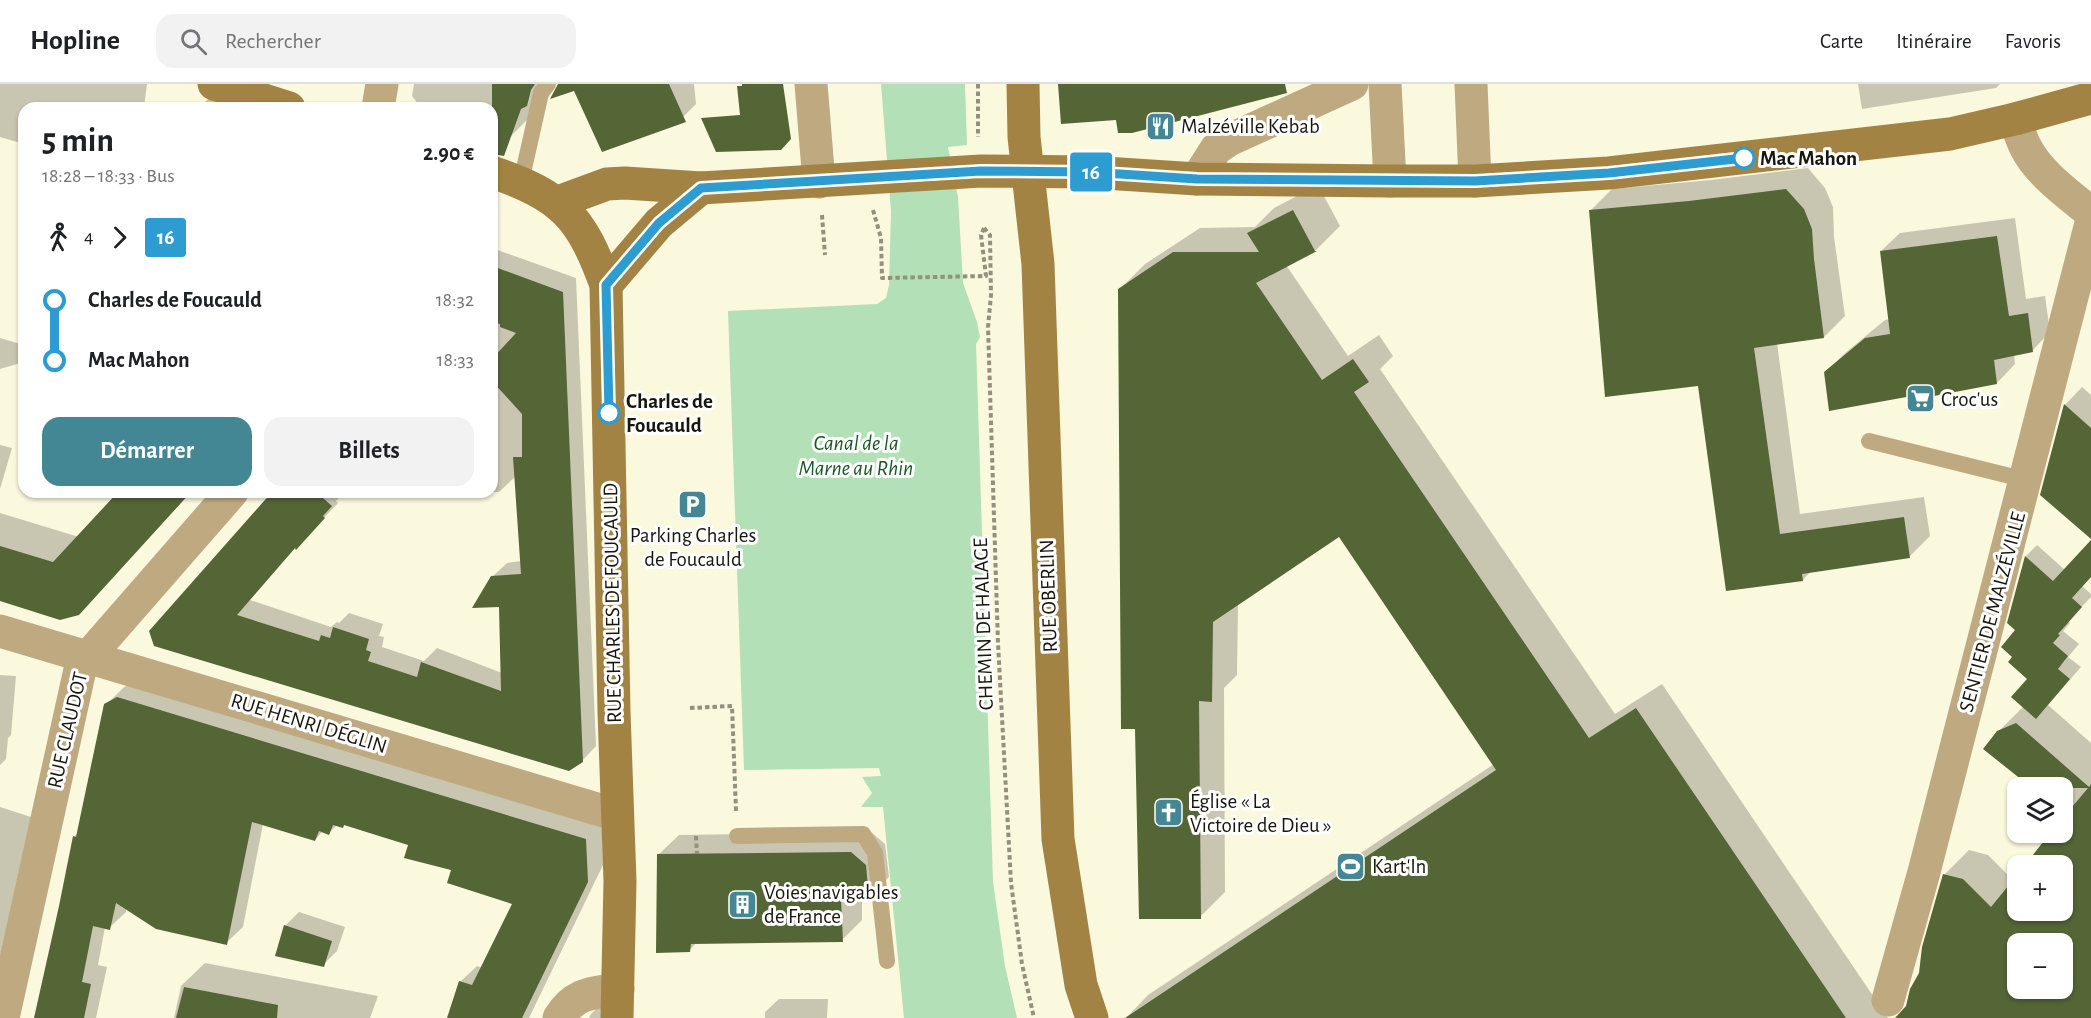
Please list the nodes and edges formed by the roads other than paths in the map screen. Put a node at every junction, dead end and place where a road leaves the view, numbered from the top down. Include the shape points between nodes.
1 (213, 84) edge
2 (382, 84) edge
3 (548, 84) edge
4 (811, 84) edge
5 (1023, 84) edge
6 (1352, 84) edge
7 (1385, 84) edge
8 (1471, 84) edge
9 (2091, 98) edge
10 (270, 102) edge
11 (379, 102) edge
12 (2015, 119) junction
13 (1028, 171) junction
14 (507, 177) edge
15 (1197, 179) junction
16 (1390, 181) junction
17 (1475, 181) junction
18 (819, 182) junction
19 (701, 188) junction
20 (558, 202) junction
21 (2091, 213) edge
22 (2091, 223) edge
23 (606, 285) junction
24 (1869, 441) dead end
25 (2026, 480) junction
26 (227, 498) edge
27 (0, 631) edge
28 (88, 656) junction
29 (617, 815) junction
30 (737, 836) road end
31 (887, 961) dead end
32 (1888, 1000) dead end
33 (617, 1004) edge
34 (3, 1018) edge
35 (559, 1018) edge
36 (1092, 1018) edge

1 - 10 main road
2 - 11 street
3 - 14 lane
4 - 18 street
5 - 13 main road, RUE OBERLIN
6 - 15 street via 1229,140 1216,149
7 - 16 street
8 - 17 street
9 - 12 main road
12 - 17 main road via 1950,134 1744,158 1609,173
12 - 21 street via 2025,148 2040,167
13 - 15 main road
13 - 18 main road
13 - 36 main road, RUE OBERLIN via 1038,264 1058,839 1081,985
14 - 20 main road
15 - 16 main road
16 - 17 main road
18 - 19 main road
19 - 20 main road via 607,184
19 - 23 main road via 659,223
20 - 23 main road, RUE CHARLES DE FOUCAULD via 580,229
22 - 25 street, SENTIER DE MALZÉVILLE
23 - 29 main road, RUE CHARLES DE FOUCAULD
24 - 25 lane
25 - 32 street, SENTIER DE MALZÉVILLE
26 - 28 street, RUE CLAUDOT
27 - 28 street, RUE HENRI DÉGLIN
28 - 29 street, RUE HENRI DÉGLIN
28 - 34 street, RUE CLAUDOT via 81,665
29 - 33 main road, RUE CHARLES DE FOUCAULD
30 - 31 lane via 863,834 875,853
33 - 35 street via 587,994 567,1005

